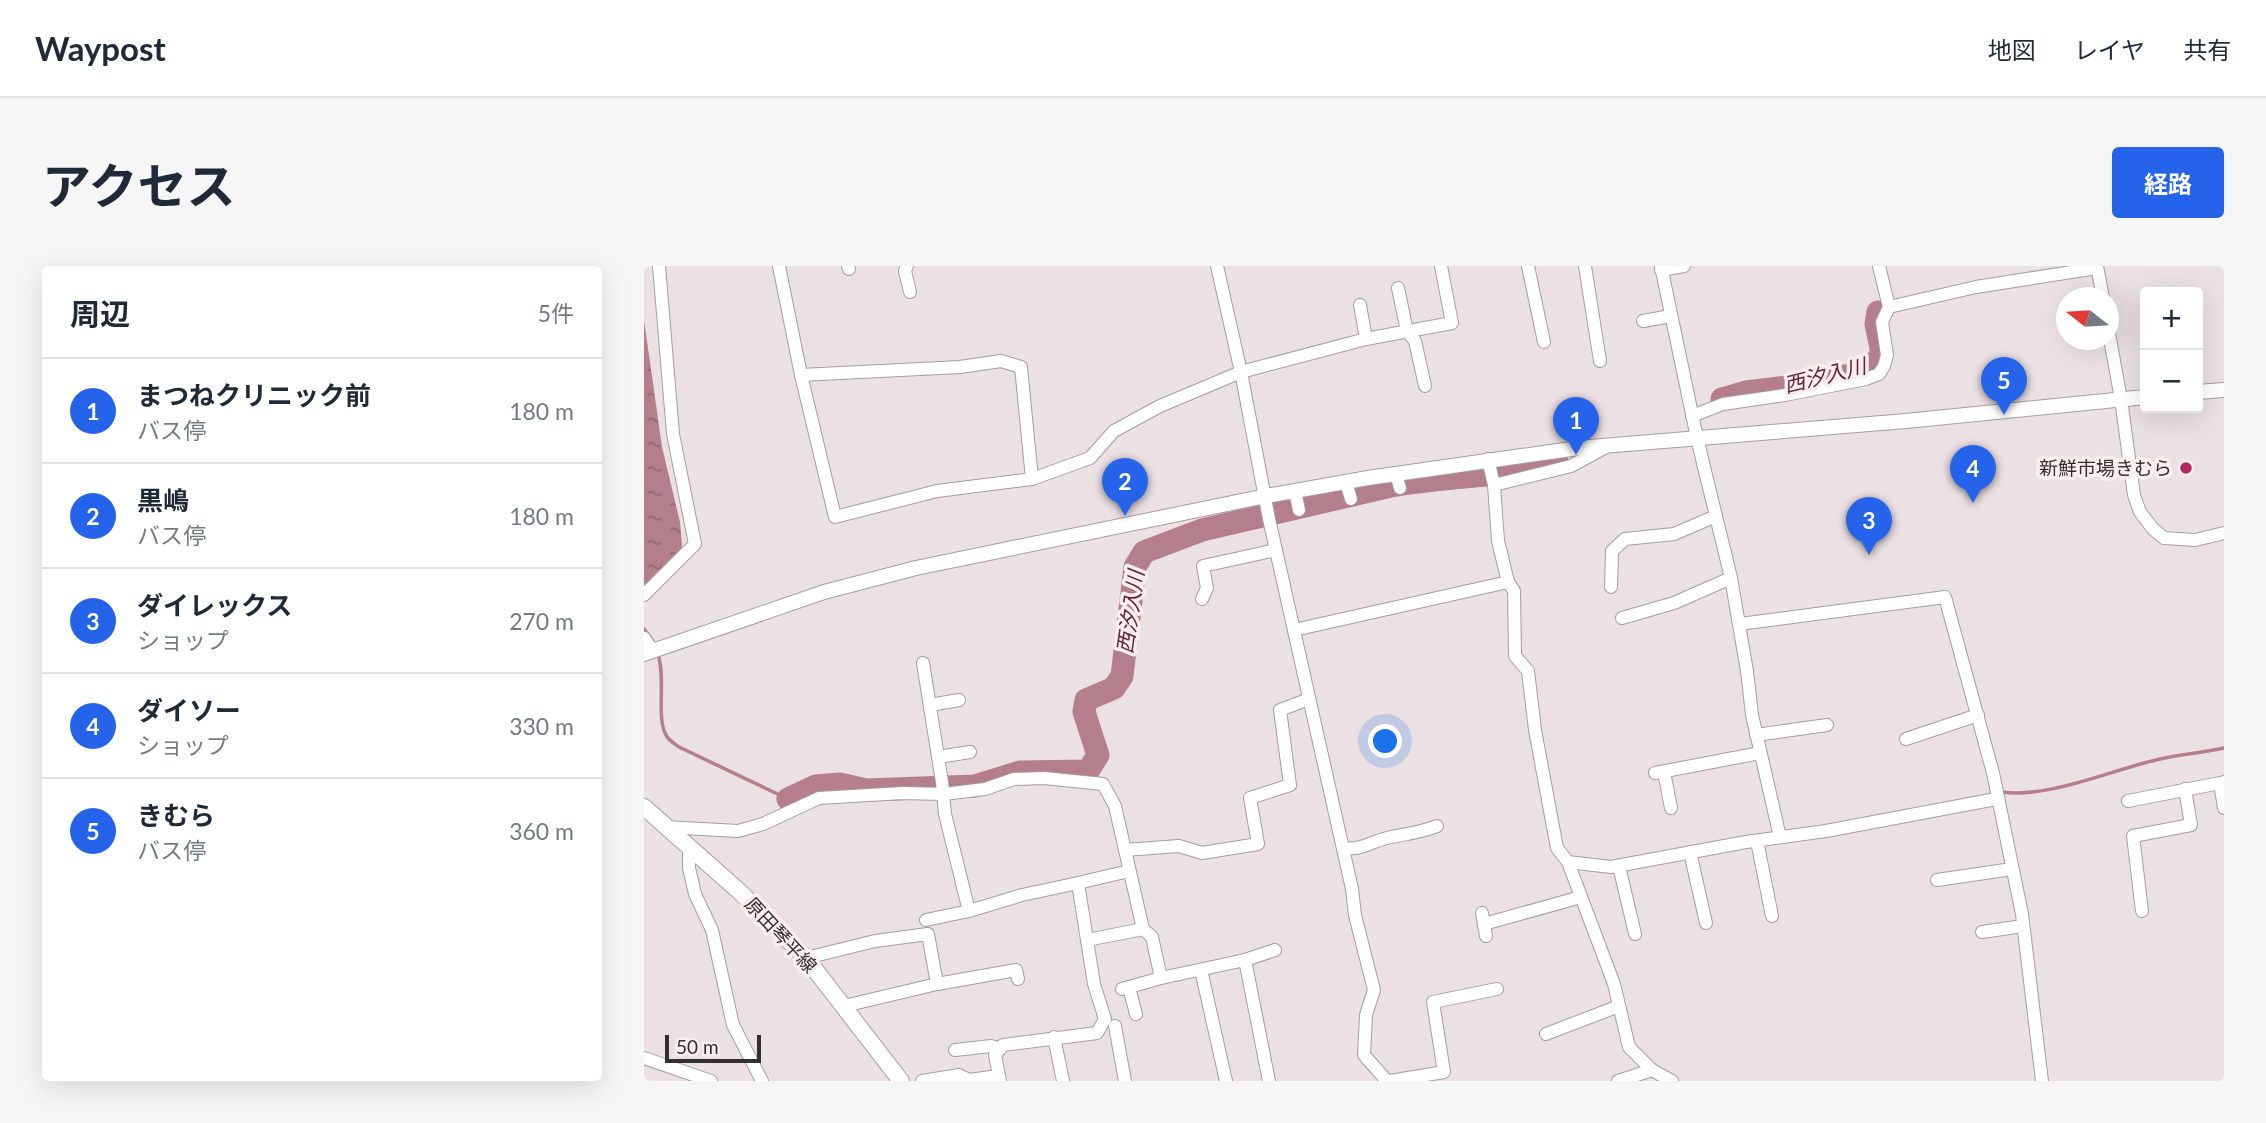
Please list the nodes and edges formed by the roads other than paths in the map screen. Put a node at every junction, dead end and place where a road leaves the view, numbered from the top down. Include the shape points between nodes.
1 (659, 266) edge
2 (779, 266) edge
3 (907, 266) edge
4 (1217, 266) edge
5 (1441, 266) edge
6 (1528, 266) edge
7 (1585, 266) edge
8 (1684, 266) edge
9 (1880, 266) edge
10 (2097, 267) edge
11 (1661, 268) edge
12 (2101, 287) edge
13 (1398, 288) dead end
14 (910, 292) dead end
15 (1360, 305) dead end
16 (1889, 307) junction
17 (1671, 316) junction
18 (1643, 321) dead end
19 (1407, 331) junction
20 (1366, 339) junction
21 (1544, 342) dead end
22 (2113, 350) edge
23 (1600, 361) dead end
24 (1241, 372) junction
25 (801, 375) junction
26 (1424, 386) dead end
27 (2224, 390) edge
28 (2203, 392) edge
29 (2140, 397) edge
30 (2122, 399) junction
31 (1692, 416) junction
32 (1697, 438) junction
33 (1609, 445) junction
34 (1491, 473) junction
35 (1032, 480) junction
36 (1267, 508) junction
37 (1716, 516) junction
38 (2224, 533) edge
39 (1276, 550) junction
40 (1731, 578) junction
41 (1508, 582) junction
42 (1611, 587) dead end
43 (644, 594) edge
44 (1202, 599) dead end
45 (1622, 618) dead end
46 (1740, 624) junction
47 (1294, 631) junction
48 (644, 638) edge
49 (654, 651) edge
50 (923, 663) dead end
51 (1310, 699) junction
52 (959, 700) dead end
53 (930, 705) junction
54 (1978, 715) junction
55 (1827, 725) dead end
56 (1756, 735) junction
57 (1906, 739) dead end
58 (970, 752) dead end
59 (1760, 753) junction
60 (938, 757) junction
61 (2222, 783) edge
62 (2185, 789) junction
63 (943, 790) junction
64 (1996, 799) junction
65 (2128, 801) dead end
66 (644, 807) edge
67 (1671, 808) dead end
68 (2224, 808) edge
69 (1437, 826) dead end
70 (665, 827) junction
71 (1780, 837) junction
72 (1757, 841) junction
73 (689, 848) junction
74 (1343, 848) junction
75 (1125, 850) junction
76 (1690, 852) junction
77 (1568, 862) junction
78 (1619, 866) junction
79 (2012, 869) junction
80 (1129, 871) junction
81 (1937, 880) dead end
82 (1078, 883) junction
83 (1581, 898) junction
84 (969, 911) junction
85 (2142, 911) dead end
86 (1772, 916) dead end
87 (926, 920) dead end
88 (1706, 922) dead end
89 (1484, 924) dead end
90 (2023, 926) junction
91 (1143, 929) junction
92 (1982, 932) dead end
93 (1635, 934) dead end
94 (1087, 940) junction
95 (1275, 950) dead end
96 (806, 958) junction
97 (1245, 960) junction
98 (1016, 970) dead end
99 (1202, 970) junction
100 (1161, 978) junction
101 (937, 984) junction
102 (1497, 989) dead end
103 (844, 1006) junction
104 (1619, 1006) junction
105 (1136, 1014) dead end
106 (1115, 1026) dead end
107 (1546, 1034) dead end
108 (1054, 1037) junction
109 (1000, 1049) junction
110 (955, 1050) dead end
111 (644, 1058) edge
112 (1652, 1070) junction
113 (999, 1078) edge
114 (711, 1081) edge
115 (762, 1081) edge
116 (901, 1081) edge
117 (922, 1081) edge
118 (1063, 1081) edge
119 (1125, 1081) edge
120 (1226, 1081) edge
121 (1269, 1081) edge
122 (1388, 1081) edge
123 (1618, 1081) edge
124 (1672, 1081) edge
125 (2042, 1081) edge

1 - 43 street via 673,434 695,544
2 - 25 street
3 - 14 street
4 - 24 street
5 - 19 street via 1452,323
6 - 21 street
7 - 23 street
8 - 11 street
9 - 16 street
10 - 12 street
10 - 16 street
11 - 17 street
13 - 19 street
15 - 20 street
16 - 31 street via 1882,322 1886,355 1879,374 1785,396 1723,404
17 - 18 street
17 - 31 street
19 - 20 street
19 - 26 street via 1415,341
20 - 24 street
22 - 30 street
24 - 35 street via 1114,431 1090,458
24 - 36 street
25 - 35 street via 1001,361 1021,367
25 - 35 street via 835,517 937,491
27 - 28 street
29 - 30 street
30 - 32 street
30 - 38 street via 2140,512 2164,538 2195,540
31 - 32 street
32 - 33 street
32 - 37 street
33 - 34 street
33 - 34 street via 1571,466
34 - 36 street via 1398,481
34 - 41 street via 1498,541
36 - 39 street
36 - 49 street via 905,571 824,592
37 - 40 street
37 - 42 street via 1674,534 1625,539 1612,551
39 - 44 street via 1203,566 1207,588
39 - 47 street
40 - 45 street via 1674,603
40 - 46 street
41 - 47 street
41 - 77 street via 1514,591 1515,656 1528,671 1558,848
46 - 54 street via 1945,597
46 - 56 street
47 - 51 street
48 - 49 street
50 - 53 street
51 - 74 street
51 - 75 street via 1280,710 1290,785 1250,798 1258,844 1202,853 1179,846
52 - 53 street
53 - 60 street
54 - 57 street
54 - 64 street
55 - 56 street
56 - 59 street
58 - 60 street
59 - 67 street via 1659,773
59 - 71 street
60 - 63 street
61 - 62 street
61 - 68 street
62 - 65 street
62 - 85 street via 2191,825 2133,836
63 - 70 street via 819,798 738,831
63 - 75 street via 985,789 1014,779 1103,784 1115,806
63 - 84 street
64 - 71 street
64 - 79 street
66 - 70 main road, 原田琴平線
69 - 74 street via 1356,850
70 - 73 main road, 原田琴平線
71 - 72 street
72 - 76 street
72 - 86 street
73 - 96 main road, 原田琴平線
73 - 115 street via 695,894 712,930 733,1025
74 - 122 street via 1374,990 1366,1015 1364,1055
75 - 80 street
76 - 78 street
76 - 88 street
77 - 78 street
77 - 83 street
78 - 93 street
79 - 81 street
79 - 90 street
80 - 82 street
80 - 91 street
82 - 84 street
82 - 94 street
83 - 89 street
83 - 104 street
84 - 87 street
90 - 92 street
90 - 125 street
91 - 94 street
91 - 100 street via 1152,937
94 - 108 street via 1105,1019 1097,1033
95 - 97 street
96 - 101 street via 928,934
96 - 103 main road, 原田琴平線
97 - 99 street
97 - 121 street
98 - 101 street
99 - 100 street
99 - 120 street
100 - 105 street via 1125,988
101 - 103 street
102 - 122 street via 1433,1002 1444,1072
103 - 116 main road, 原田琴平線
104 - 107 street
104 - 112 street via 1629,1047
106 - 119 street
108 - 109 street
108 - 118 street
109 - 110 street
109 - 113 street via 995,1055
111 - 114 street
112 - 123 street
112 - 124 street
113 - 117 street via 969,1080 959,1075

